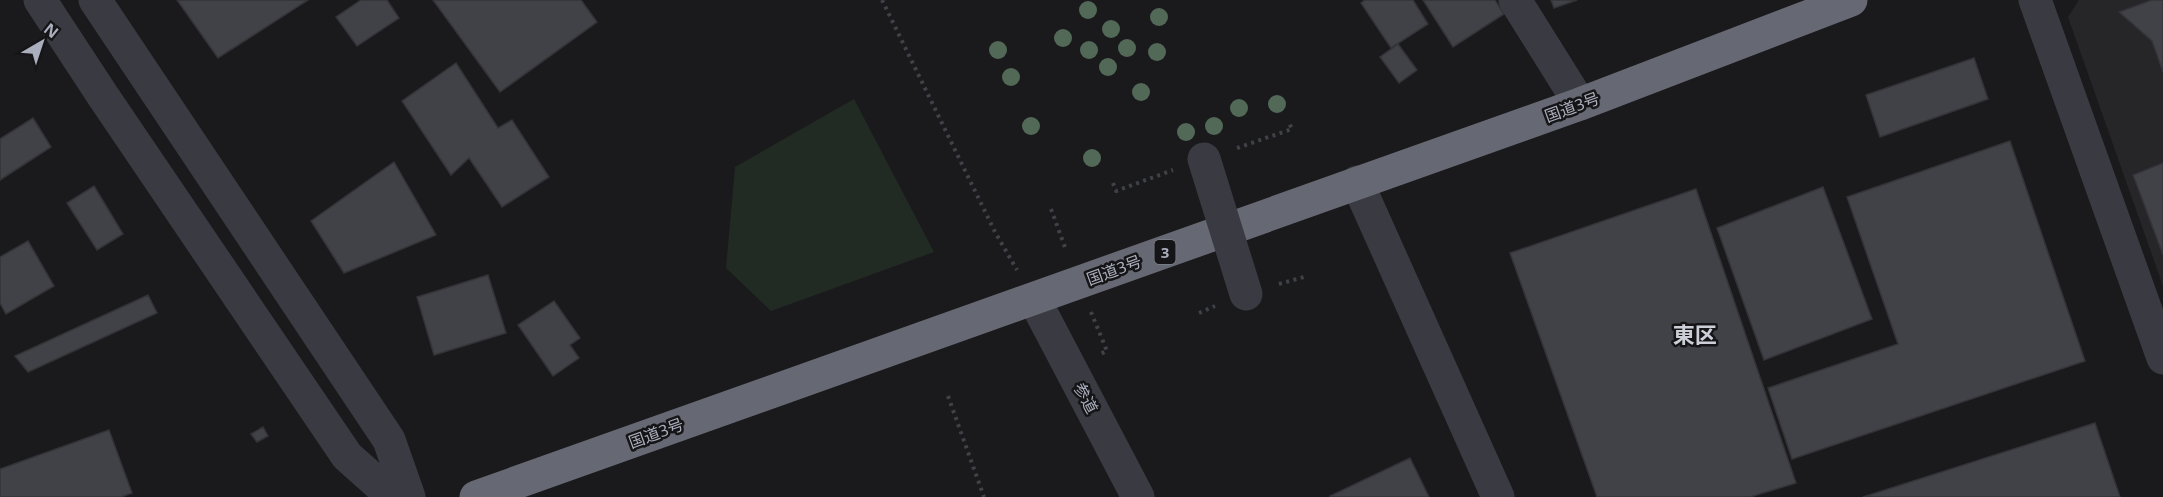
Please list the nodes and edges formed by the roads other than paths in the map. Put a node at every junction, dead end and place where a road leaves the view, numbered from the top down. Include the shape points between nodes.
1 (40, 0) edge
2 (95, 0) edge
3 (1515, 0) edge
4 (1851, 0) edge
5 (2035, 0) edge
6 (1580, 104) junction
7 (1204, 159) dead end
8 (1357, 182) junction
9 (1246, 294) dead end
10 (1034, 299) junction
11 (2163, 358) edge
12 (393, 497) edge
13 (409, 497) edge
14 (476, 497) edge
15 (1138, 497) edge
16 (1498, 497) edge

1 - 12 street via 347,456
2 - 13 street via 389,440
3 - 6 street
4 - 6 highway, 国道3号 / 3
5 - 11 street
6 - 8 highway, 国道3号 / 3
7 - 9 street, bridge
8 - 10 highway, 国道3号 / 3
8 - 16 street
10 - 14 highway, 国道3号 / 3
10 - 15 street, 参道

